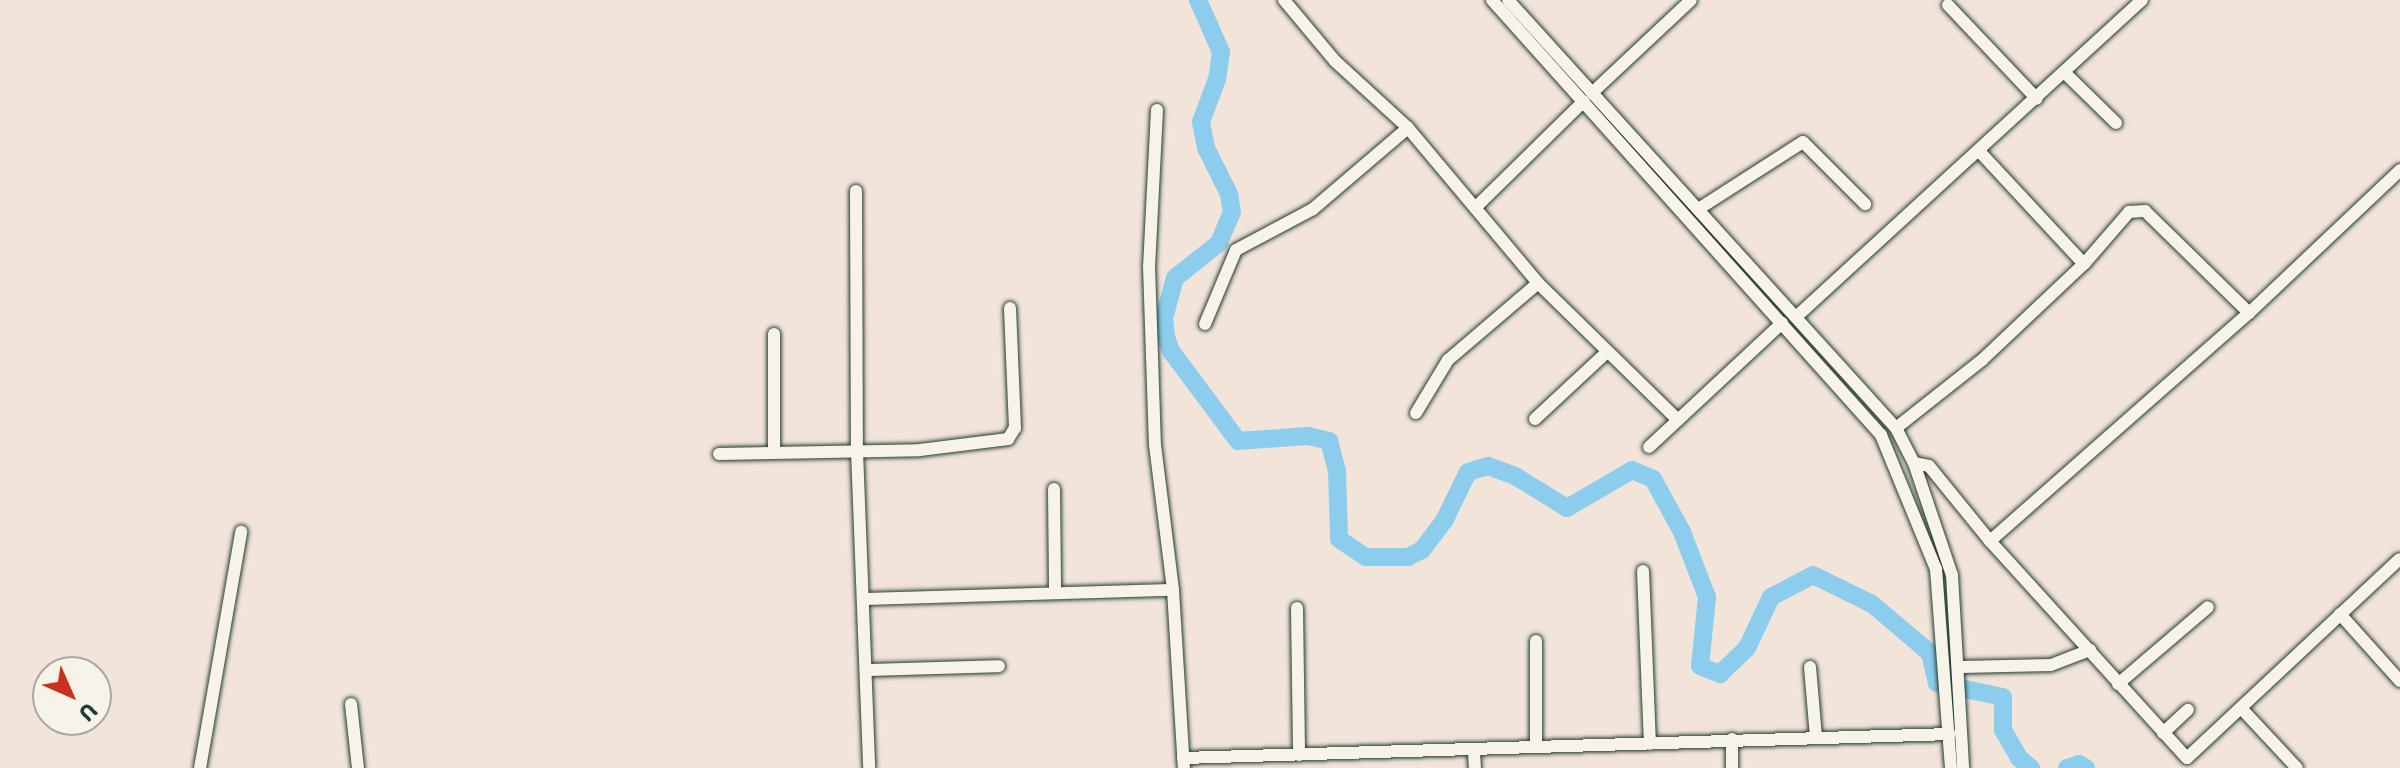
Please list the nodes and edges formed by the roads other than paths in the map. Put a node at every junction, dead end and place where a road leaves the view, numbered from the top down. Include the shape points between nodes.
1 (1284, 0) edge
2 (1492, 0) edge
3 (1508, 0) edge
4 (1691, 0) edge
5 (2142, 0) edge
6 (1948, 5) dead end
7 (2066, 74) junction
8 (1588, 96) junction
9 (2037, 99) junction
10 (1157, 110) dead end
11 (2116, 123) dead end
12 (1408, 128) junction
13 (1979, 151) junction
14 (2400, 170) edge
15 (856, 191) dead end
16 (1865, 204) dead end
17 (1476, 207) junction
18 (1700, 208) junction
19 (2084, 264) junction
20 (1538, 283) junction
21 (1010, 308) dead end
22 (2249, 313) junction
23 (1796, 317) junction
24 (1782, 323) junction
25 (1205, 324) dead end
26 (774, 334) dead end
27 (1606, 353) junction
28 (1416, 413) dead end
29 (1535, 419) dead end
30 (1678, 420) junction
31 (1896, 428) junction
32 (1649, 447) dead end
33 (857, 451) junction
34 (774, 453) junction
35 (719, 454) dead end
36 (1914, 463) junction
37 (1054, 489) dead end
38 (241, 532) dead end
39 (1990, 541) junction
40 (2400, 559) edge
41 (1643, 571) dead end
42 (1173, 590) junction
43 (1055, 593) junction
44 (863, 599) junction
45 (2208, 607) dead end
46 (1297, 608) dead end
47 (2340, 614) junction
48 (1957, 627) junction
49 (1942, 630) junction
50 (1536, 641) dead end
51 (2090, 650) junction
52 (999, 666) dead end
53 (1810, 667) dead end
54 (867, 670) junction
55 (1961, 673) junction
56 (2400, 681) edge
57 (2118, 684) junction
58 (1953, 699) junction
59 (351, 704) dead end
60 (2241, 708) junction
61 (2188, 710) dead end
62 (2163, 733) junction
63 (1950, 734) junction
64 (1816, 737) junction
65 (1732, 739) junction
66 (1650, 744) junction
67 (1536, 747) junction
68 (1474, 751) junction
69 (1430, 752) junction
70 (1304, 759) edge
71 (1184, 763) edge
72 (200, 768) edge
73 (358, 768) edge
74 (869, 768) edge
75 (1430, 768) edge
76 (1475, 768) edge
77 (1732, 768) edge
78 (1951, 768) edge
79 (1963, 768) edge
80 (2297, 768) edge

1 - 12 street via 1335,61
2 - 8 street
3 - 8 street
4 - 8 street
5 - 7 street
6 - 9 street
7 - 9 street
7 - 11 street
8 - 17 street
8 - 18 street
8 - 24 street
9 - 13 street
10 - 42 street via 1149,266 1155,445
12 - 17 street
12 - 25 street via 1313,209 1236,250
13 - 19 street
13 - 23 street
14 - 22 street
15 - 33 street
16 - 18 street via 1803,142
17 - 20 street
18 - 23 street
19 - 22 street via 2129,212 2141,209
19 - 31 street via 1972,369
20 - 27 street
20 - 28 street via 1448,360
21 - 33 street via 1011,437 920,450
22 - 39 street
23 - 31 street
24 - 30 street
24 - 49 street via 1890,450 1936,569
26 - 34 street
27 - 29 street
27 - 30 street
30 - 32 street
31 - 36 street
33 - 34 street
33 - 44 street
34 - 35 street
36 - 39 street via 1929,466
36 - 48 street via 1949,562
37 - 43 street
38 - 72 street
39 - 51 street
40 - 47 street
41 - 66 street
42 - 43 street
42 - 71 street
43 - 44 street
44 - 54 street
45 - 57 street
46 - 70 street
47 - 56 street
47 - 60 street
48 - 49 street
48 - 55 street
49 - 58 street via 1945,678
50 - 67 street
51 - 55 street via 2051,665
51 - 57 street
52 - 54 street
53 - 64 street
54 - 74 street
55 - 58 street
57 - 62 street
58 - 63 street
58 - 79 street
59 - 73 street
60 - 62 street via 2190,758
60 - 80 street
61 - 62 street
63 - 64 street
63 - 78 street
64 - 65 street
65 - 66 street
65 - 77 street
66 - 67 street
67 - 68 street
68 - 69 street
68 - 76 street
69 - 70 street
69 - 75 street
70 - 71 street

